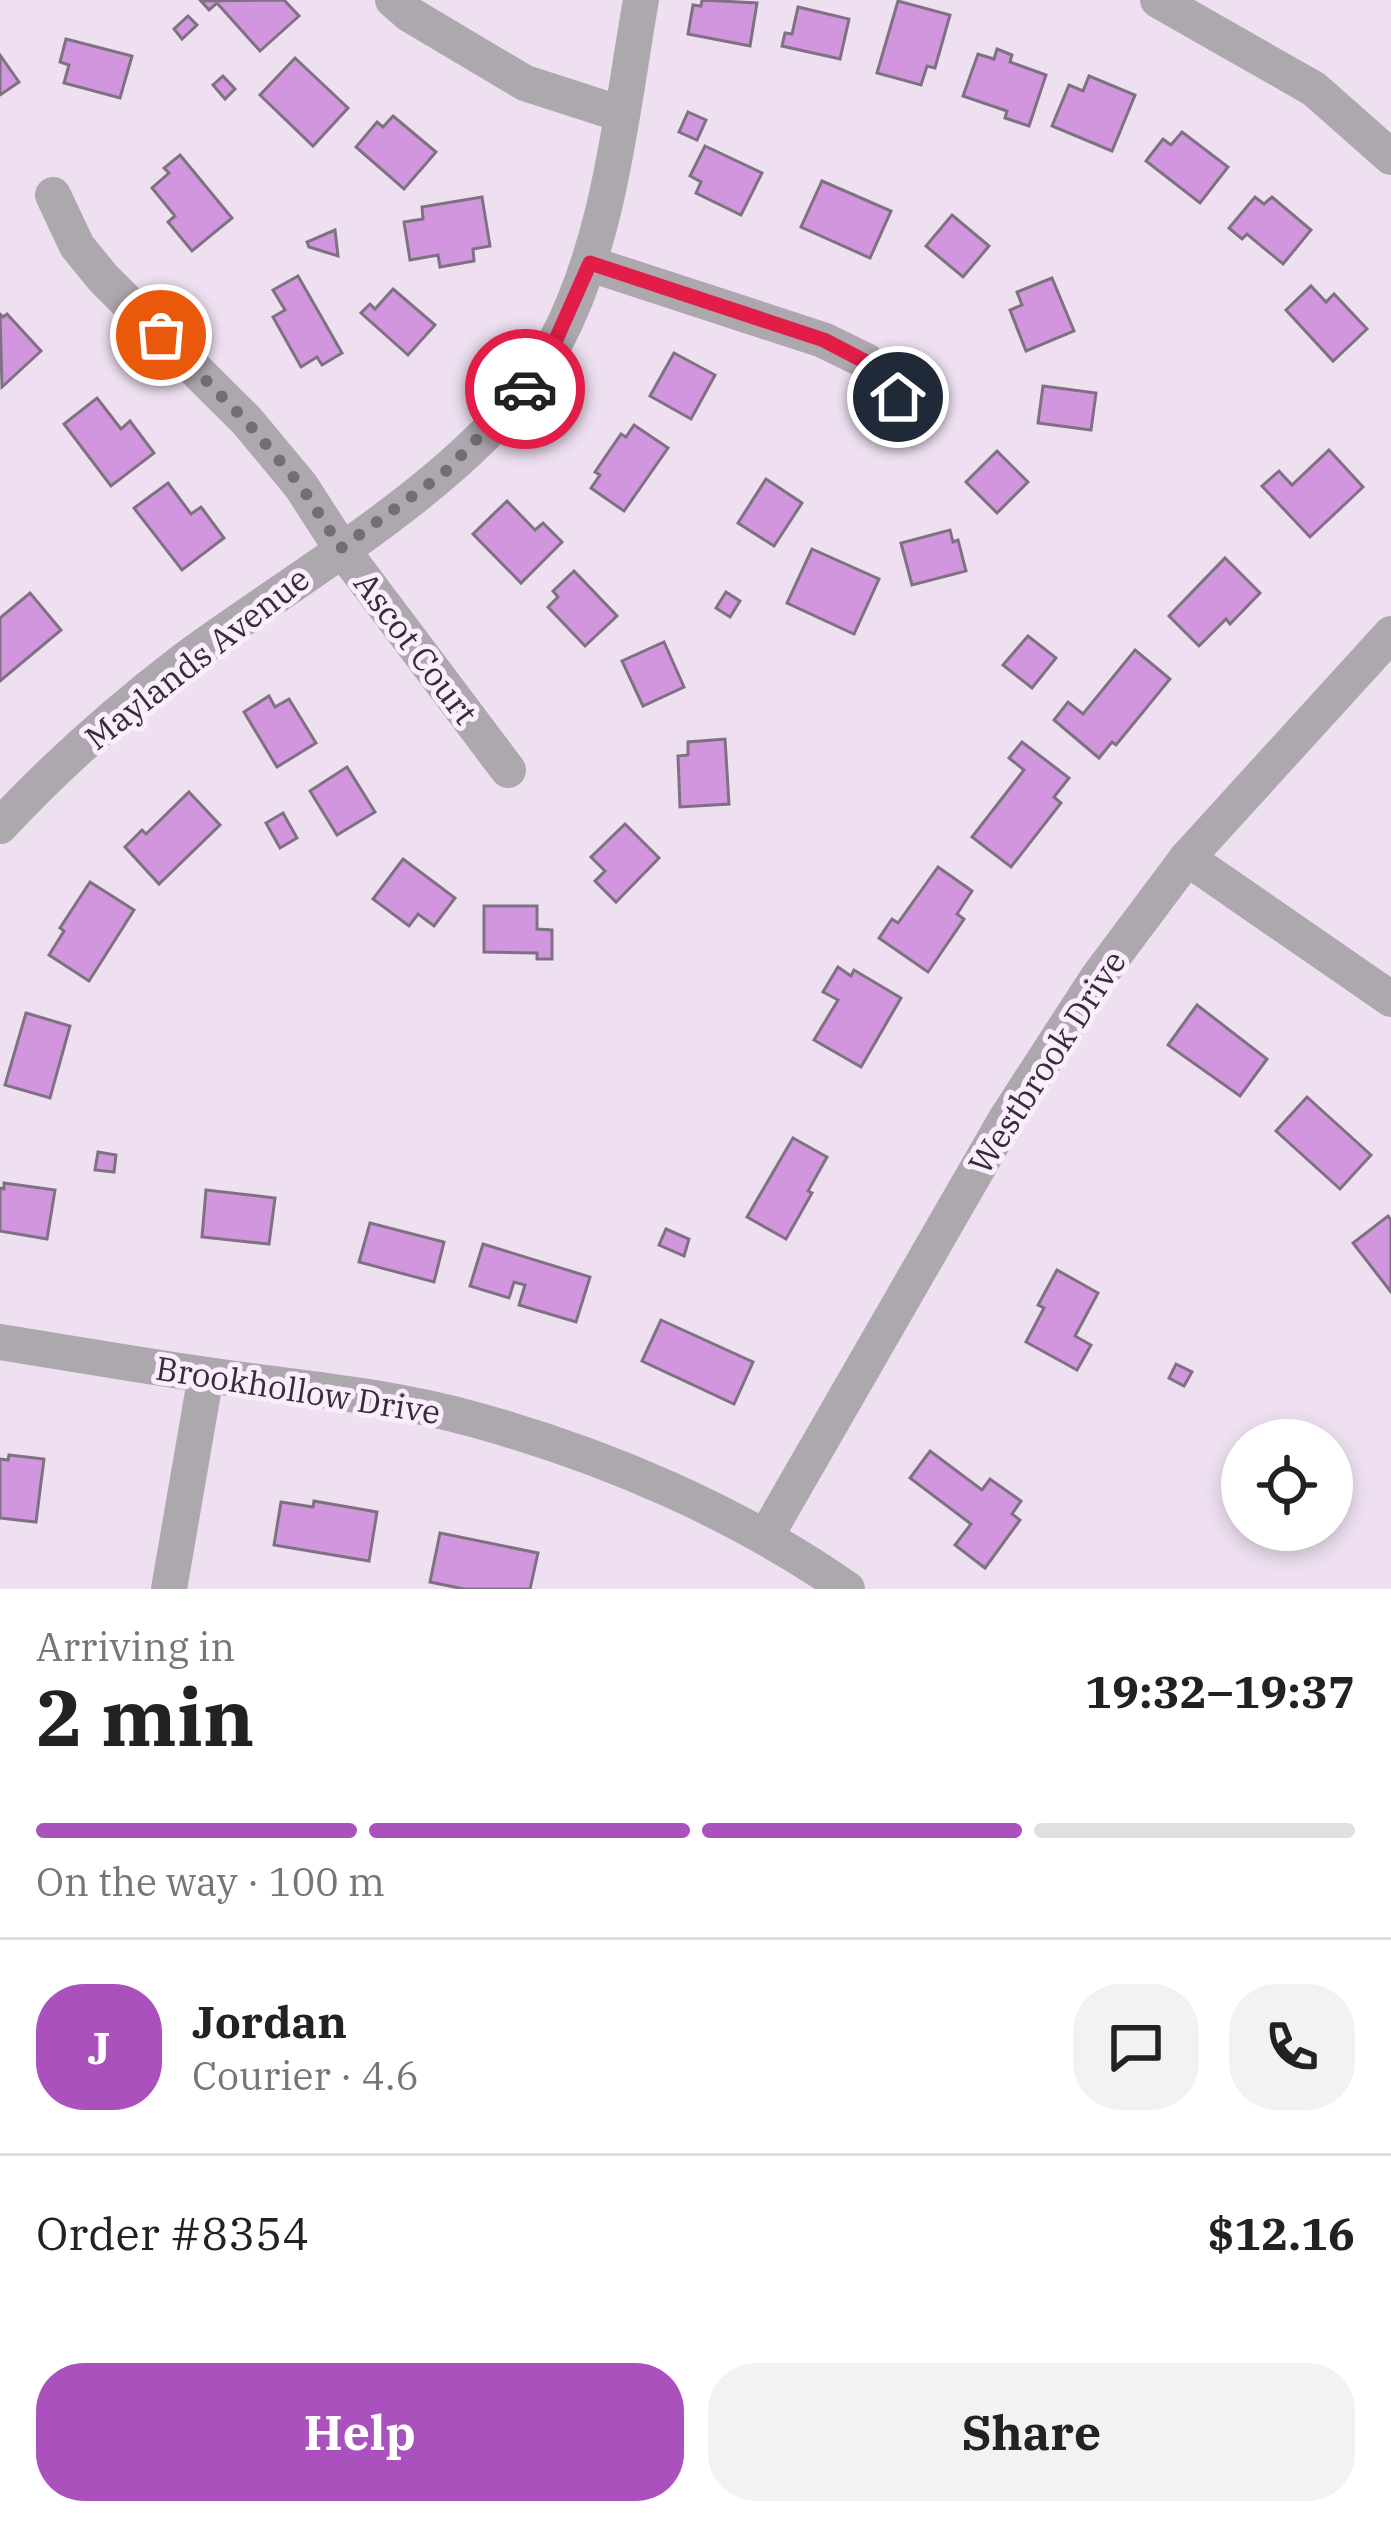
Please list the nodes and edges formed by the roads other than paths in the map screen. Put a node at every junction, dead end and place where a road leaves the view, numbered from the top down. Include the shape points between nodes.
1 (393, 0) edge
2 (641, 0) edge
3 (1158, 0) edge
4 (621, 114) junction
5 (1391, 157) edge
6 (53, 195) dead end
7 (590, 263) junction
8 (898, 397) dead end
9 (341, 548) junction
10 (1391, 634) edge
11 (508, 770) dead end
12 (0, 826) edge
13 (1187, 857) junction
14 (1391, 999) edge
15 (0, 1342) edge
16 (206, 1375) junction
17 (766, 1536) junction
18 (169, 1589) edge
19 (848, 1589) edge

1 - 4 street via 525,83
2 - 4 street, Maylands Avenue
3 - 5 street via 1314,89
4 - 7 street, Maylands Avenue
6 - 9 street, Ascot Court via 77,246 247,422
7 - 8 street via 824,340 866,362
7 - 9 street, Maylands Avenue via 521,396 444,473
9 - 11 street, Ascot Court
9 - 12 street, Maylands Avenue via 180,664
10 - 13 street, Westbrook Drive
13 - 14 street
13 - 17 street, Westbrook Drive via 1006,1119
15 - 16 street, Brookhollow Drive
16 - 17 street, Brookhollow Drive via 475,1419 614,1468
16 - 18 street
17 - 19 street, Brookhollow Drive

